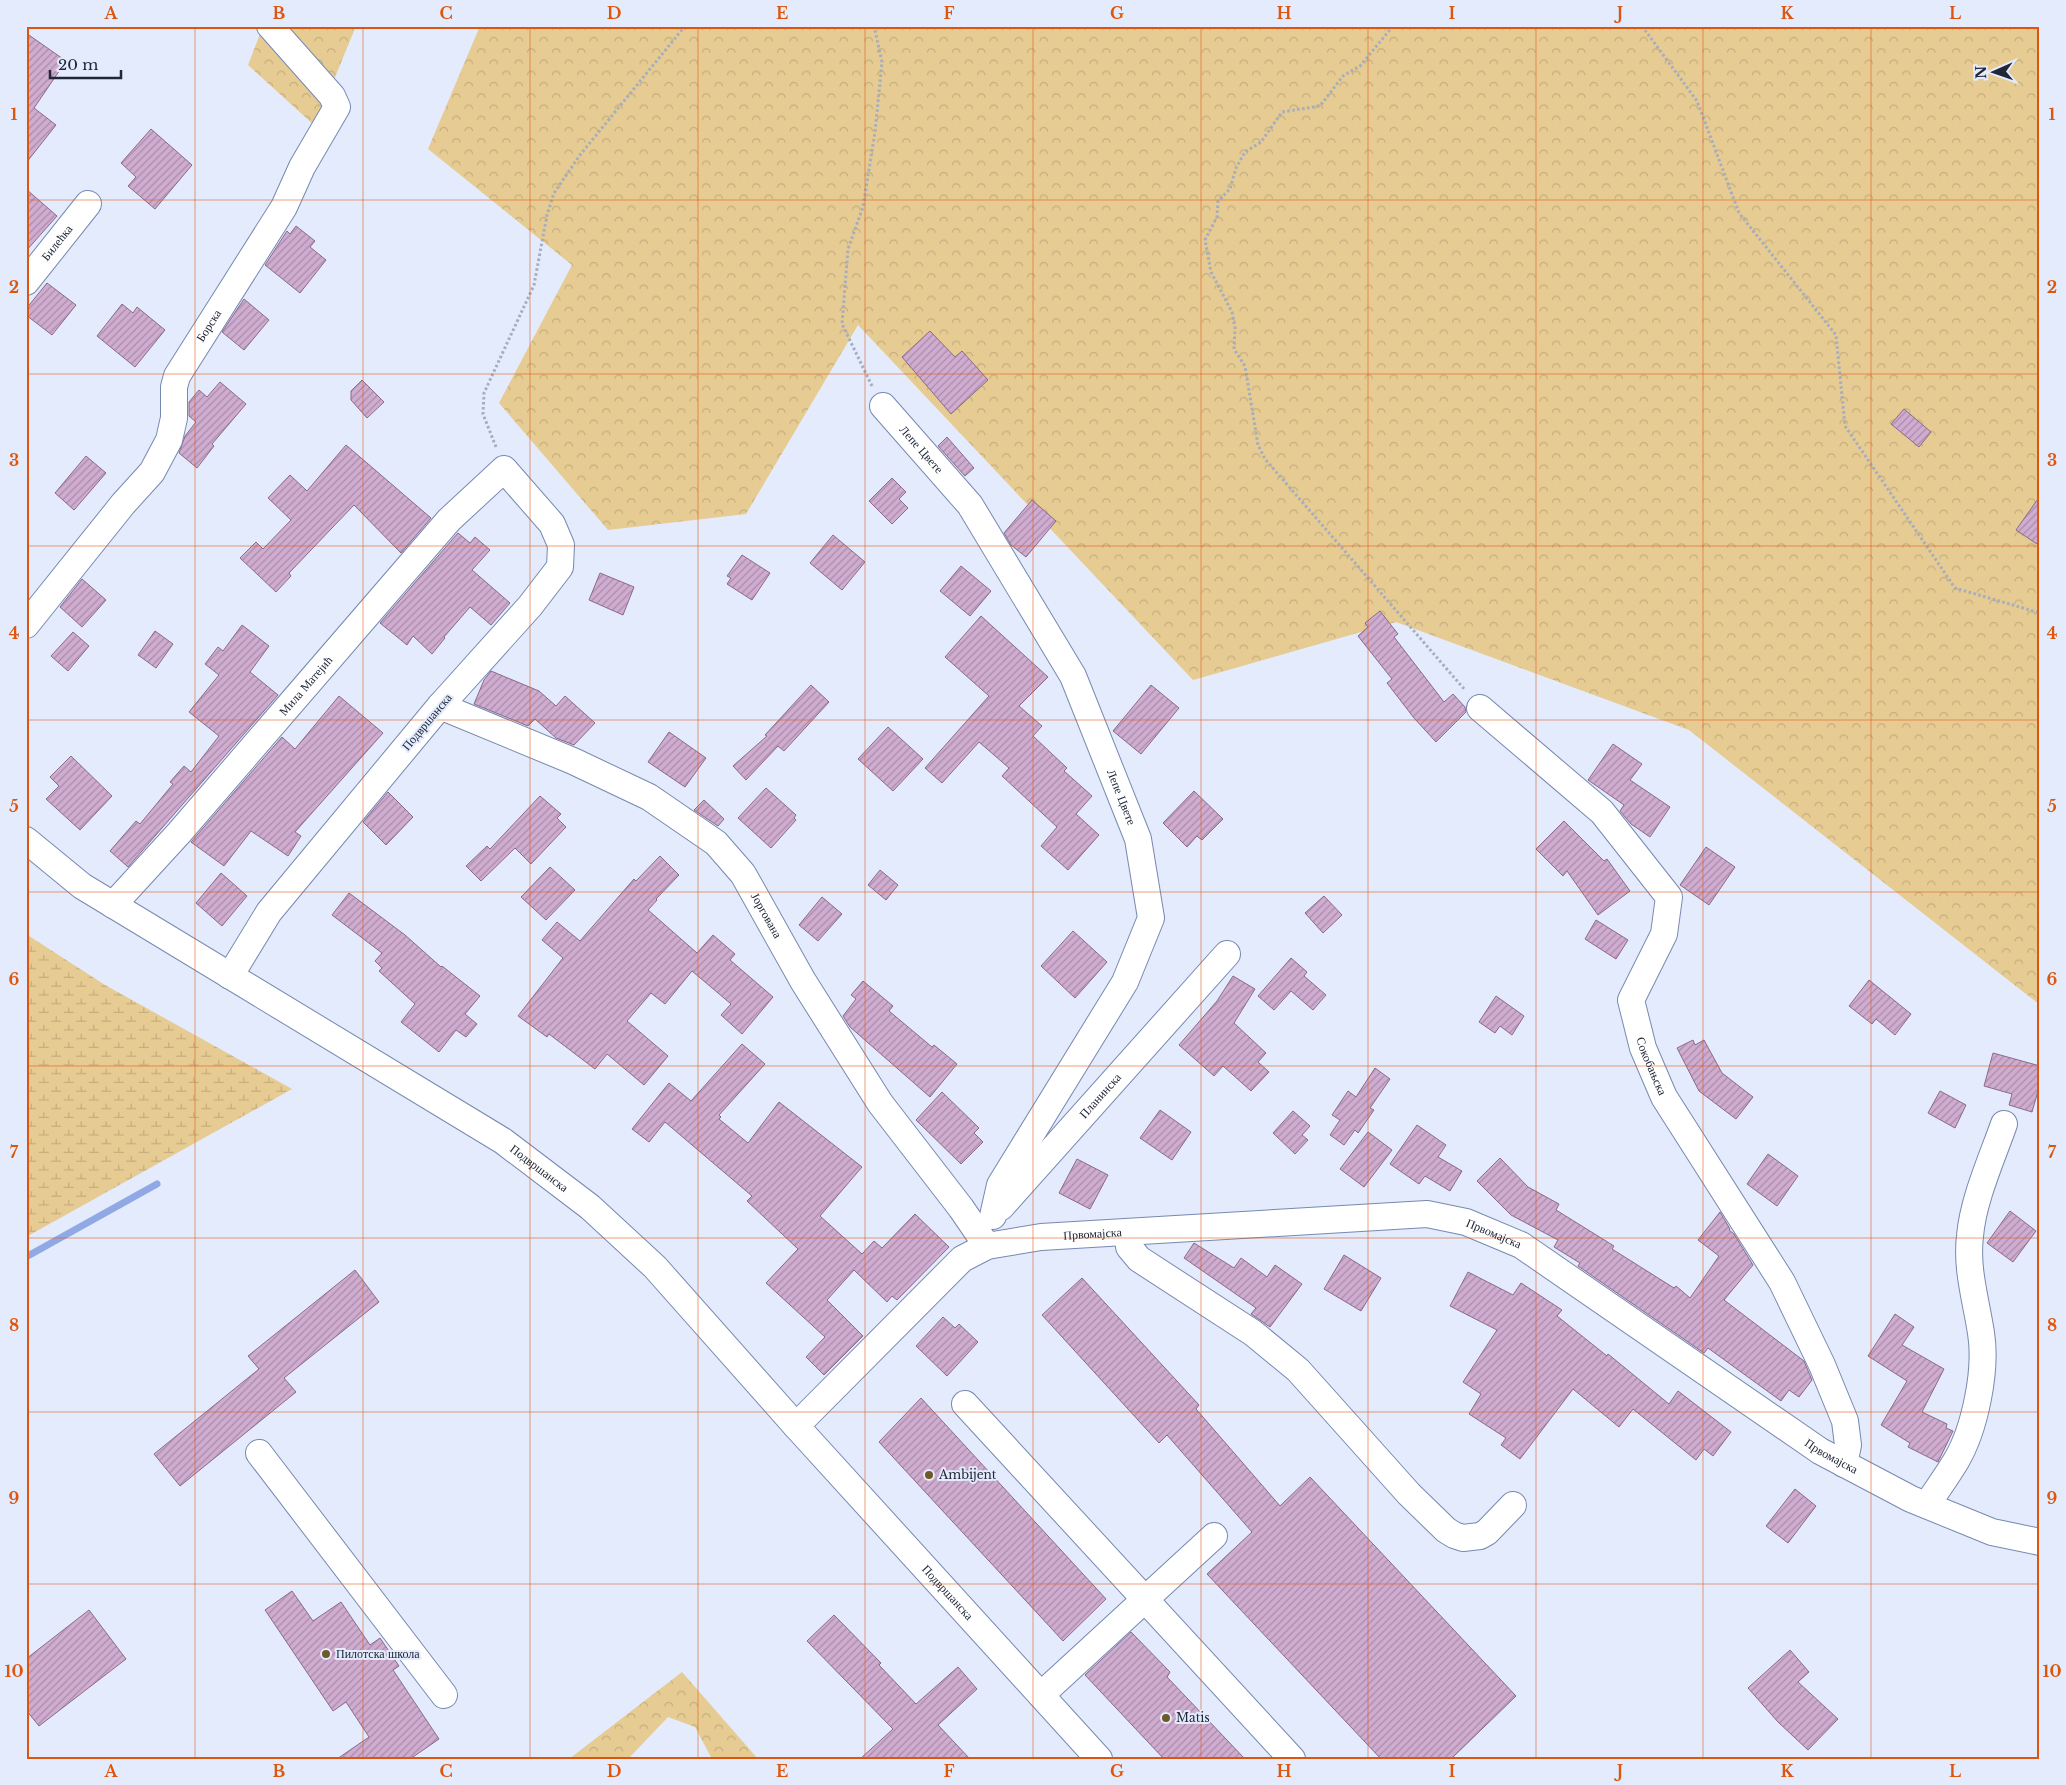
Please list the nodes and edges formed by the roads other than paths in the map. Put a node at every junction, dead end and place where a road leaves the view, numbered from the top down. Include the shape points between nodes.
1 (270, 26) edge
2 (88, 204) dead end
3 (26, 282) edge
4 (883, 406) road end
5 (504, 469) joint
6 (26, 625) edge
7 (440, 706) junction
8 (1480, 708) road end
9 (29, 842) edge
10 (113, 905) junction
11 (1227, 954) dead end
12 (230, 976) junction
13 (2004, 1124) dead end
14 (993, 1216) junction
15 (1128, 1232) junction
16 (987, 1246) junction
17 (965, 1404) dead end
18 (796, 1426) junction
19 (259, 1453) dead end
20 (1844, 1464) junction
21 (1513, 1505) dead end
22 (1927, 1505) junction
23 (1214, 1536) dead end
24 (2040, 1542) edge
25 (1146, 1599) junction
26 (444, 1695) dead end
27 (1041, 1695) junction
28 (1099, 1759) edge
29 (1292, 1759) edge

1 - 6 street, Борска via 332,96 337,107 302,167 284,207 177,376 169,440 152,472
2 - 3 street, Билећка
4 - 14 street, Лепе Цвете via 970,505 1073,676 1138,839 1150,918 1126,982 1000,1184
5 - 7 street, Подвршанска via 552,524 561,545 560,567 530,606
5 - 10 street, Мила Матејић via 449,520
7 - 12 street, Подвршанска via 269,912
7 - 16 street, Јоргована via 649,796 716,843 743,874 803,981 880,1103
8 - 20 street, Сокобањска via 1602,812 1669,897 1664,934 1631,1000 1643,1048 1664,1098 1782,1282 1845,1421 1848,1445
9 - 10 street, Подвршанска via 82,886
10 - 12 street, Подвршанска
11 - 14 street, Планинска
12 - 18 street, Подвршанска via 503,1141 590,1207 655,1267
13 - 22 street via 1972,1217 1970,1237 1973,1296 1982,1334 1984,1368 1973,1420 1957,1460
14 - 16 street
15 - 16 street, Првомајска via 1042,1237
15 - 20 street, Првомајска via 1427,1214 1466,1222 1521,1245 1820,1451
15 - 21 street via 1129,1248 1139,1259 1253,1333 1298,1370 1409,1494 1446,1530 1463,1538 1480,1536
16 - 18 street via 962,1259
17 - 25 street
18 - 27 street, Подвршанска
19 - 26 street
20 - 22 street, Првомајска
22 - 24 street, Првомајска via 1992,1532
23 - 25 street
25 - 27 street
25 - 29 street
27 - 28 street, Подвршанска

